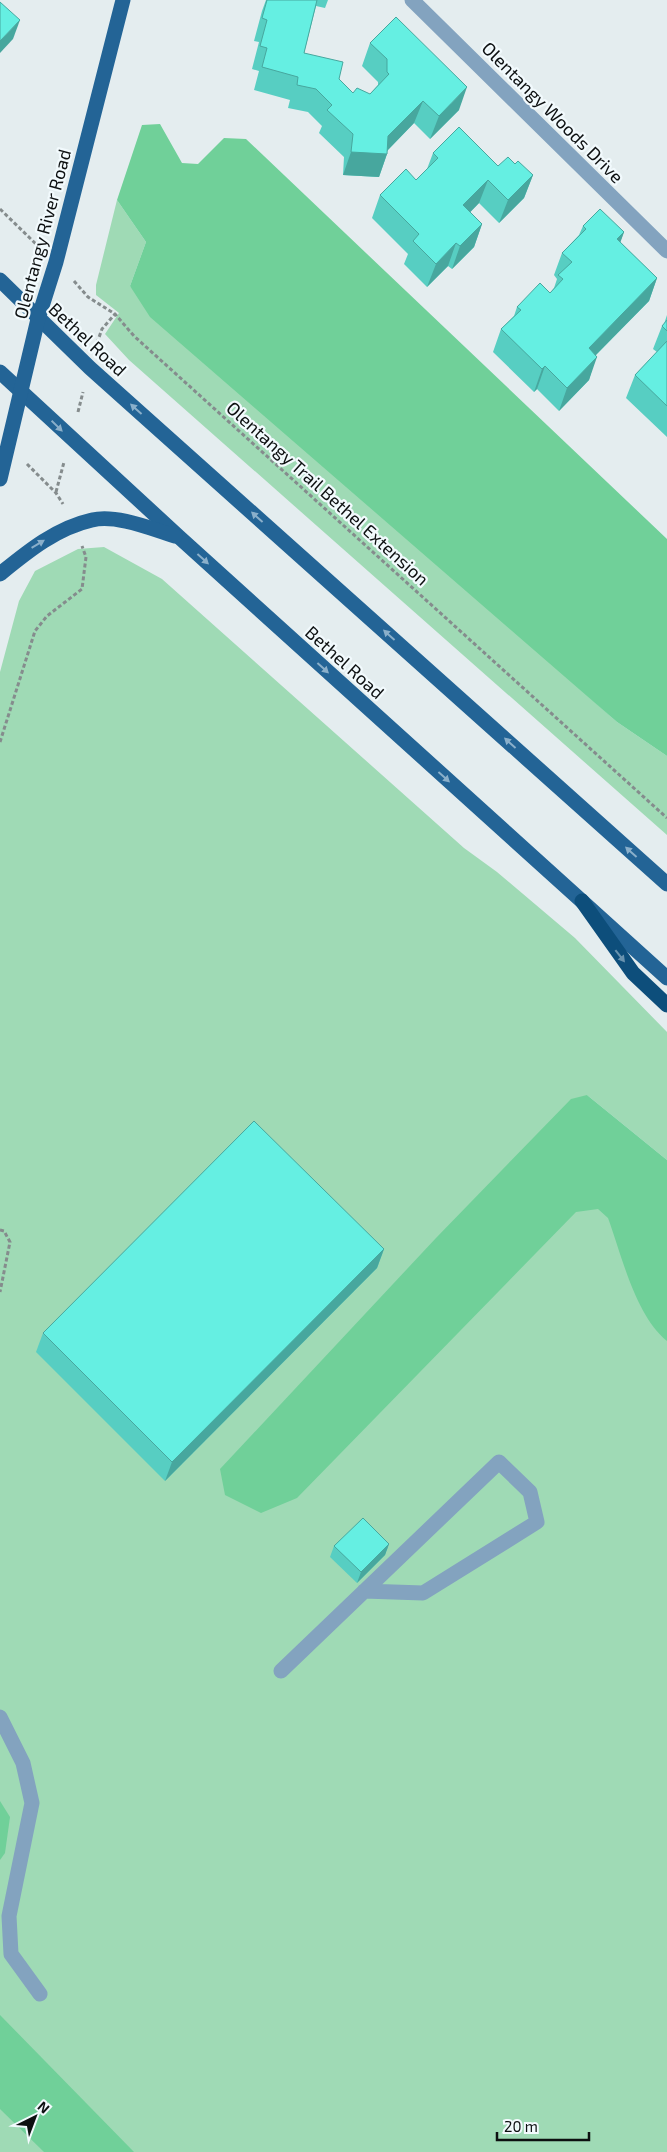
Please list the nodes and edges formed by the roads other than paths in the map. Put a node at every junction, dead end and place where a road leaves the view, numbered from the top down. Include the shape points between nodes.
1 (123, 0) edge
2 (412, 0) edge
3 (667, 251) edge
4 (0, 280) edge
5 (38, 318) junction
6 (0, 372) edge
7 (22, 392) junction
8 (0, 479) edge
9 (179, 537) junction
10 (0, 574) edge
11 (667, 884) edge
12 (582, 901) junction
13 (667, 978) edge
14 (667, 1005) edge
15 (364, 1591) junction
16 (281, 1671) dead end
17 (0, 1717) edge
18 (40, 1994) dead end

1 - 5 main road, Olentangy River Road via 56,262
2 - 3 street, Olentangy Woods Drive
4 - 5 main road, Bethel Road
5 - 7 main road, Olentangy River Road
11 -> 5 main road, Bethel Road
6 - 7 main road, Bethel Road
7 - 8 main road, Olentangy River Road
7 -> 9 main road, Bethel Road
10 -> 9 main road via 34,545 93,519 125,521
9 -> 12 main road, Bethel Road
12 - 13 main road, Bethel Road
12 -> 14 highway via 633,973
15 - 15 street via 424,1593 537,1522 530,1492 499,1462
15 - 16 street
17 - 18 street via 23,1762 32,1803 9,1916 11,1954

